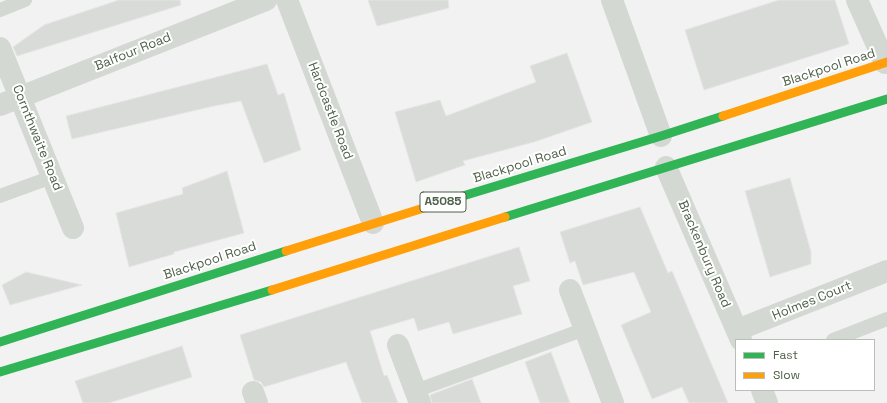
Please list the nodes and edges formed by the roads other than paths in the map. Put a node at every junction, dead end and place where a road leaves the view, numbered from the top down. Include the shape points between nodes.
1 (25, 0) edge
2 (266, 0) edge
3 (288, 0) edge
4 (612, 0) edge
5 (858, 0) edge
6 (0, 10) edge
7 (0, 48) edge
8 (886, 63) edge
9 (20, 97) junction
10 (887, 99) edge
11 (0, 105) edge
12 (661, 136) junction
13 (666, 167) junction
14 (52, 177) junction
15 (0, 196) edge
16 (373, 223) junction
17 (73, 228) dead end
18 (887, 271) edge
19 (570, 290) dead end
20 (887, 319) edge
21 (585, 329) junction
22 (739, 335) edge
23 (837, 339) edge
24 (0, 342) edge
25 (398, 345) dead end
26 (0, 372) edge
27 (762, 391) edge
28 (418, 397) edge
29 (613, 403) edge
30 (767, 403) edge

1 - 6 lane
2 - 9 street, Balfour Road
3 - 16 street, Hardcastle Road
4 - 12 street
5 - 8 street
7 - 9 street, Cornthwaite Road
8 - 12 highway, Blackpool Road / A5085
9 - 11 street, Balfour Road
9 - 14 street, Cornthwaite Road
10 - 13 highway, A5085
12 - 16 highway, Blackpool Road / A5085
13 - 22 street, Brackenbury Road
13 - 26 highway, A5085
14 - 15 lane
14 - 17 street, Cornthwaite Road
16 - 24 highway, Blackpool Road / A5085
18 - 22 street, Holmes Court
19 - 21 street
20 - 23 lane
21 - 28 lane
21 - 29 street
25 - 28 street
27 - 30 street

